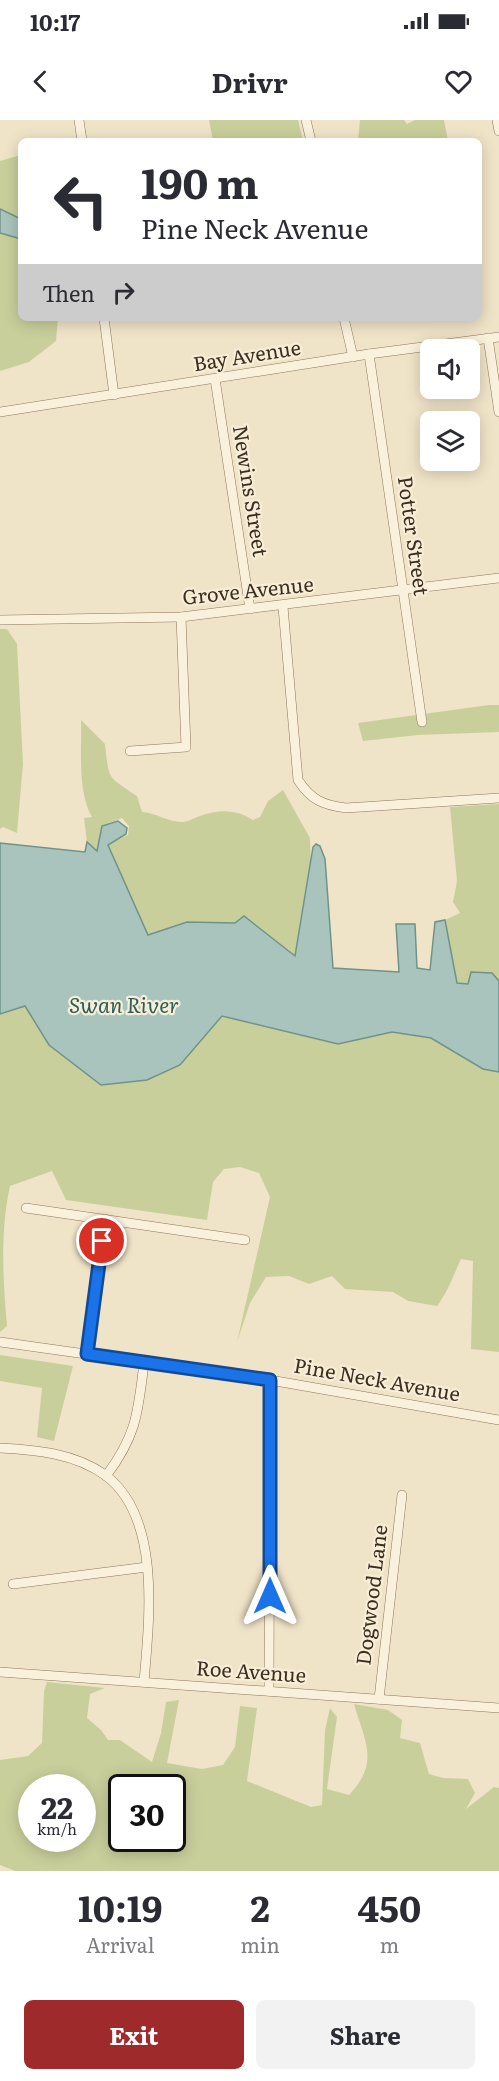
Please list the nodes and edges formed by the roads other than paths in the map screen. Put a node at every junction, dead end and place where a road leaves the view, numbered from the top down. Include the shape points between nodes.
1 (79, 120) edge
2 (306, 120) edge
3 (497, 120) edge
4 (499, 131) edge
5 (82, 138) edge
6 (310, 138) edge
7 (104, 321) edge
8 (345, 321) edge
9 (499, 336) edge
10 (488, 338) junction
11 (369, 354) junction
12 (352, 357) junction
13 (215, 379) junction
14 (114, 395) junction
15 (0, 412) edge
16 (499, 412) edge
17 (499, 578) edge
18 (403, 591) junction
19 (283, 607) junction
20 (249, 609) junction
21 (181, 617) junction
22 (0, 620) edge
23 (422, 722) dead end
24 (130, 751) dead end
25 (499, 798) edge
26 (26, 1208) dead end
27 (105, 1219) junction
28 (246, 1240) dead end
29 (0, 1342) edge
30 (87, 1354) junction
31 (144, 1363) junction
32 (270, 1380) junction
33 (499, 1420) edge
34 (0, 1448) edge
35 (106, 1476) junction
36 (402, 1495) dead end
37 (147, 1568) junction
38 (13, 1584) dead end
39 (0, 1672) edge
40 (144, 1682) junction
41 (269, 1692) junction
42 (379, 1699) junction
43 (499, 1708) edge

1 - 5 street
2 - 6 street
3 - 4 street
7 - 14 street
8 - 12 street
9 - 10 street, Bay Avenue
10 - 11 street, Bay Avenue
10 - 16 street
11 - 12 street, Bay Avenue
11 - 18 street, Potter Street
12 - 13 street, Bay Avenue
13 - 14 street, Bay Avenue
13 - 20 street, Newins Street
14 - 15 street, Bay Avenue
17 - 18 street, Grove Avenue
18 - 19 street, Grove Avenue
18 - 23 street, Potter Street
19 - 20 street, Grove Avenue
19 - 25 street via 298,780 312,799 346,808
20 - 21 street, Grove Avenue
21 - 22 street, Grove Avenue
21 - 24 street via 186,747
26 - 27 street
27 - 28 street
27 - 30 street
29 - 30 street, Pine Neck Avenue
30 - 31 street, Pine Neck Avenue
31 - 32 street, Pine Neck Avenue
31 - 35 street via 134,1429
32 - 33 street, Pine Neck Avenue
32 - 41 street
34 - 35 street via 64,1456
35 - 37 street via 138,1520
36 - 42 street, Dogwood Lane
37 - 38 street
37 - 40 street via 150,1607
39 - 40 street, Roe Avenue
40 - 41 street, Roe Avenue
41 - 42 street, Roe Avenue
42 - 43 street, Roe Avenue

